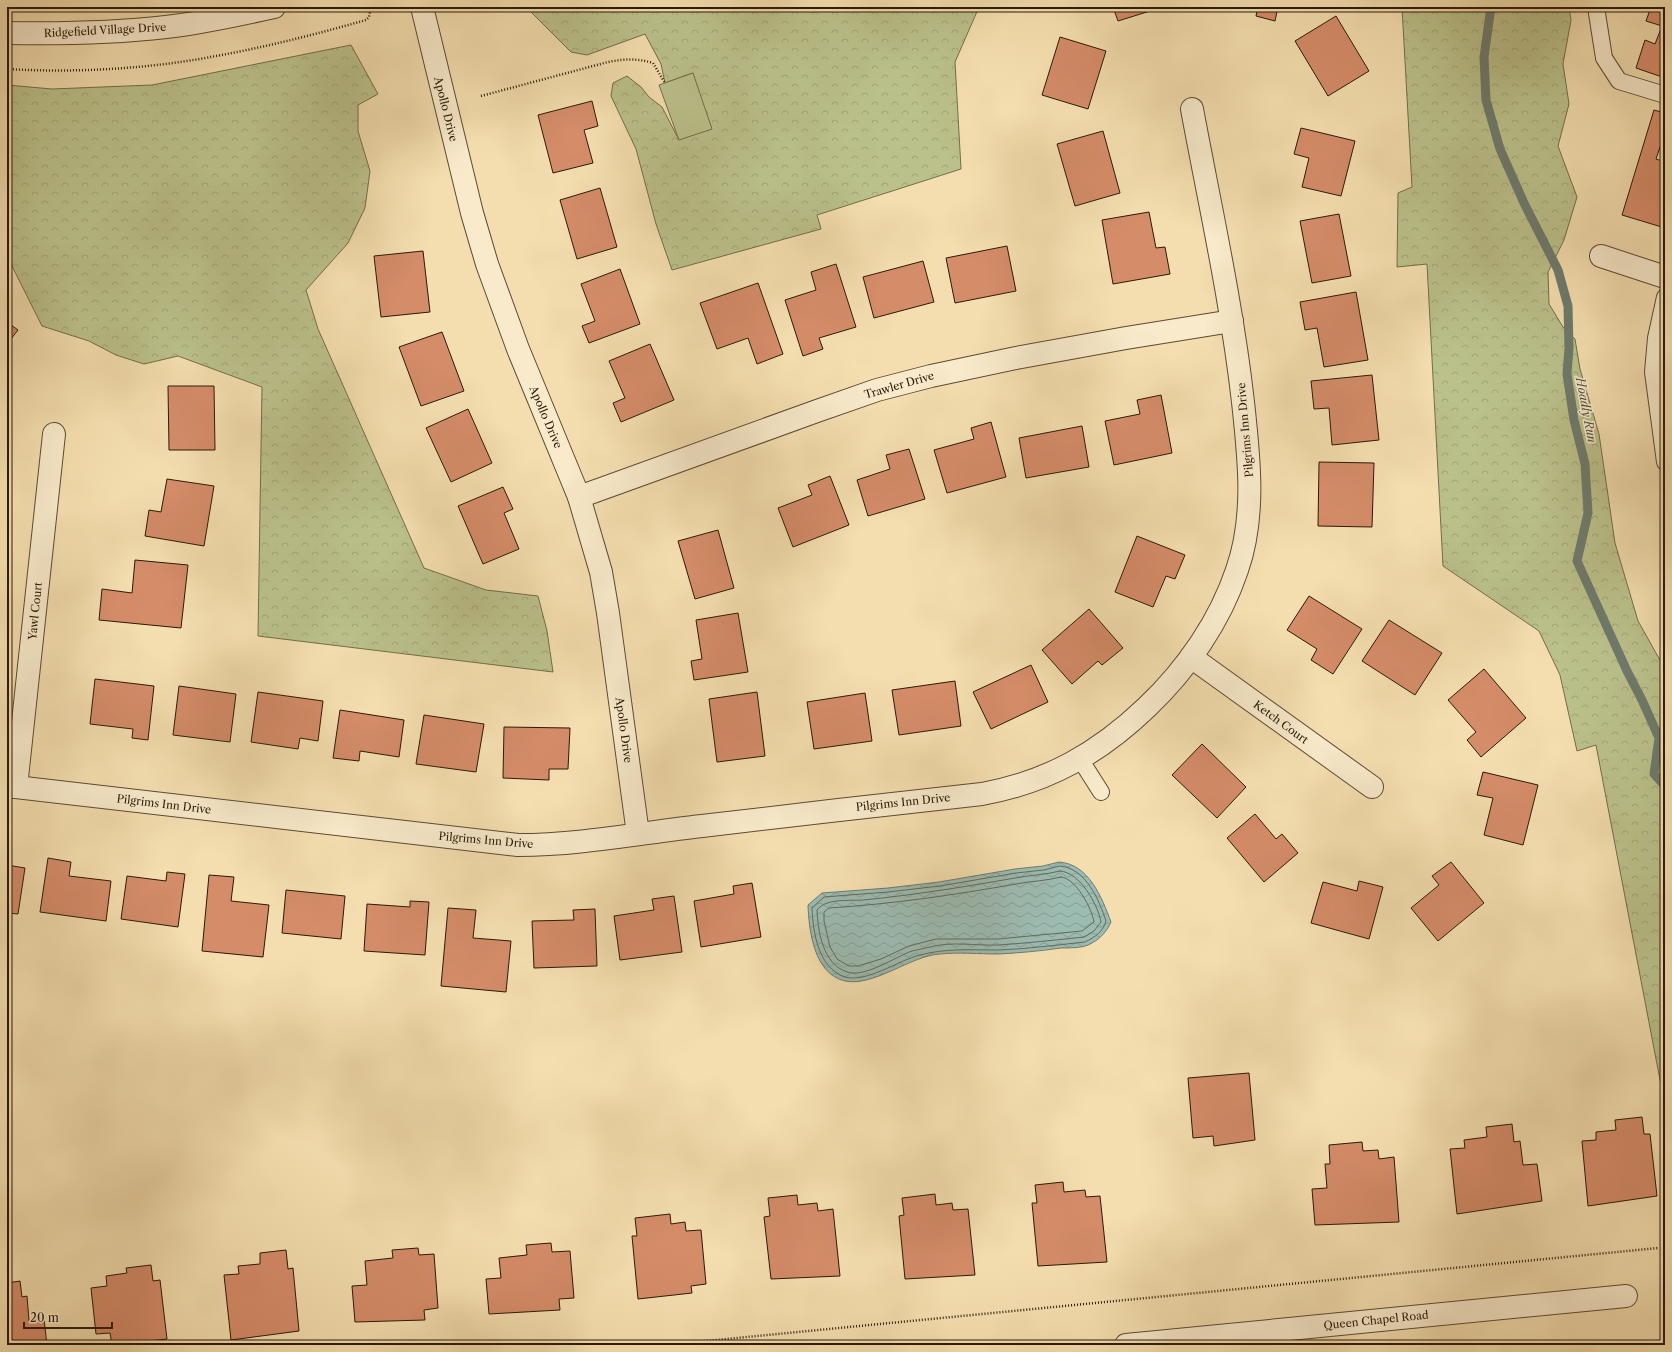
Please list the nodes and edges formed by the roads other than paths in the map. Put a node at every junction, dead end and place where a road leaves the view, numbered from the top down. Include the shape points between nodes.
1 (274, 7) edge
2 (422, 7) edge
3 (1596, 7) edge
4 (7, 33) edge
5 (1665, 95) edge
6 (1192, 109) dead end
7 (1601, 256) dead end
8 (1665, 277) edge
9 (1665, 298) edge
10 (1232, 321) junction
11 (54, 434) dead end
12 (1665, 462) edge
13 (579, 497) junction
14 (1191, 657) junction
15 (1080, 759) junction
16 (12, 787) edge
17 (1372, 787) dead end
18 (1101, 792) dead end
19 (638, 834) junction
20 (1626, 1296) dead end
21 (1126, 1345) edge

1 - 4 street, Ridgefield Village Drive via 166,27 69,33
2 - 13 street, Apollo Drive via 470,206 487,264 518,349
3 - 5 lane via 1604,58 1619,80
6 - 10 street, Pilgrims Inn Drive
7 - 8 street
9 - 12 lane via 1656,338 1653,372
10 - 13 street, Trawler Drive via 1016,358 877,390
10 - 14 street, Pilgrims Inn Drive via 1249,461 1247,525 1238,569 1229,591 1220,611
11 - 16 street, Yawl Court
13 - 19 street, Apollo Drive via 600,572 608,613
14 - 15 street, Pilgrims Inn Drive via 1174,680 1136,718
14 - 17 street, Ketch Court
15 - 18 lane
15 - 19 street, Pilgrims Inn Drive via 1033,781 1010,789 982,794
16 - 19 street, Pilgrims Inn Drive via 518,845 578,843
20 - 21 street, Queen Chapel Road

